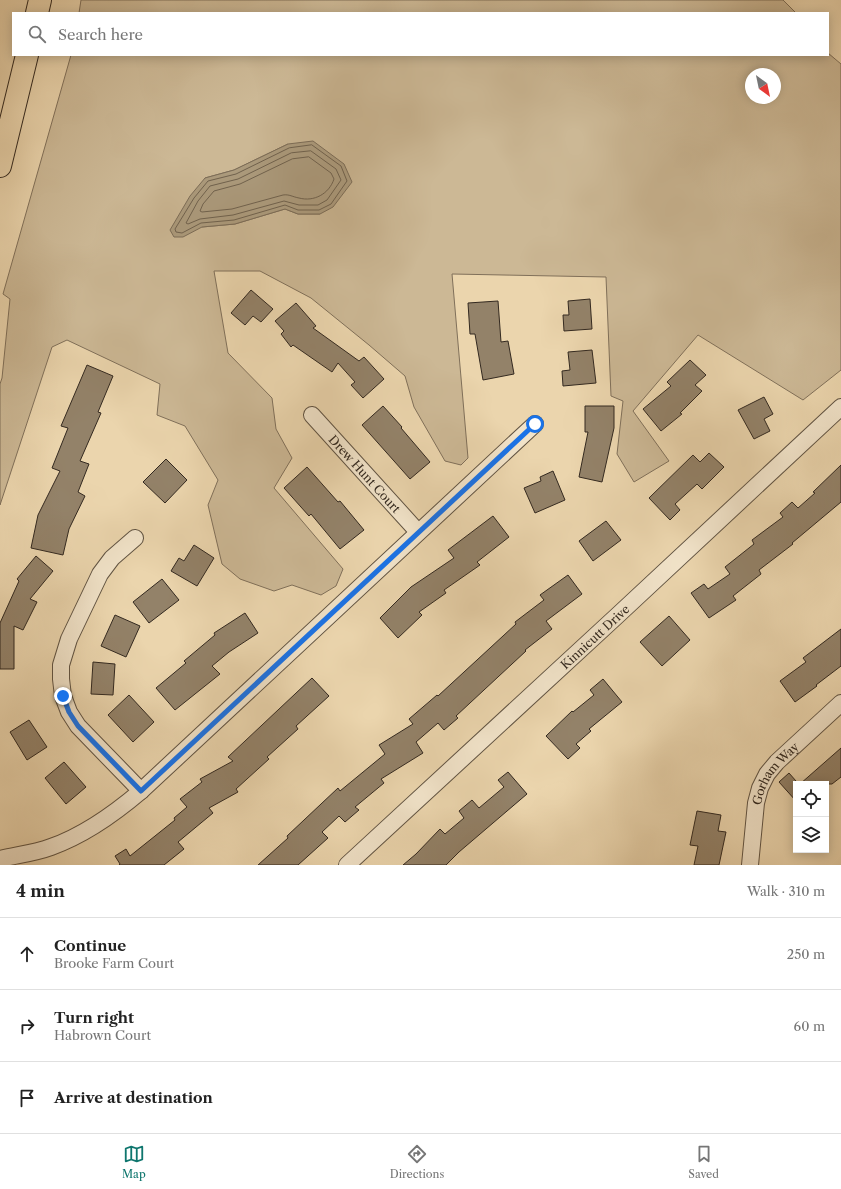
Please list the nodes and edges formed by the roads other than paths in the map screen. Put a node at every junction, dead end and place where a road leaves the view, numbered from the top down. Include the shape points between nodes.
1 (40, 0) edge
2 (37, 12) edge
3 (27, 56) edge
4 (0, 166) edge
5 (841, 407) edge
6 (312, 415) dead end
7 (535, 424) dead end
8 (418, 532) junction
9 (135, 538) dead end
10 (841, 703) edge
11 (141, 791) junction
12 (0, 859) edge
13 (347, 865) edge
14 (750, 865) edge

1 - 2 highway
3 - 4 highway
5 - 13 street, Kinnicutt Drive
6 - 8 street, Drew Hunt Court
7 - 8 street
8 - 11 street
9 - 11 street via 112,558 100,574 69,639 61,666 61,679 63,696 78,726
10 - 14 street, Gorham Way via 767,774 756,803
11 - 12 street via 118,811 81,834 50,848

